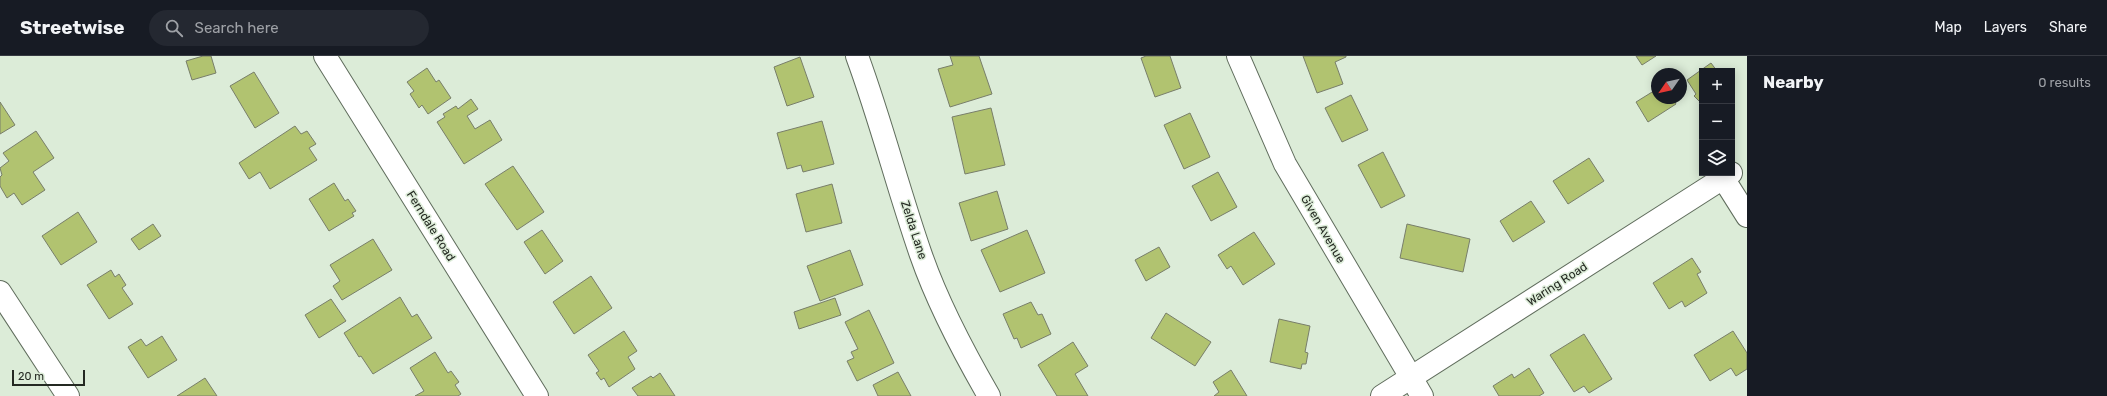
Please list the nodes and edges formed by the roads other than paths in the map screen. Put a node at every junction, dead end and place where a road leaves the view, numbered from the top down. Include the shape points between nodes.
1 (325, 56) edge
2 (857, 56) edge
3 (1238, 56) edge
4 (1747, 163) edge
5 (1735, 170) edge
6 (1726, 176) edge
7 (1730, 176) edge
8 (1747, 216) edge
9 (0, 292) edge
10 (1410, 378) junction
11 (68, 396) edge
12 (537, 396) edge
13 (990, 396) edge
14 (1382, 396) edge
15 (1422, 396) edge

1 - 12 street, Ferndale Road
2 - 13 street, Zelda Lane via 921,256 959,344
3 - 10 street, Given Avenue via 1285,164
4 - 5 street, Waring Road
6 - 10 street, Waring Road
7 - 8 street
9 - 11 street
10 - 14 street, Waring Road
10 - 15 street, Given Avenue

